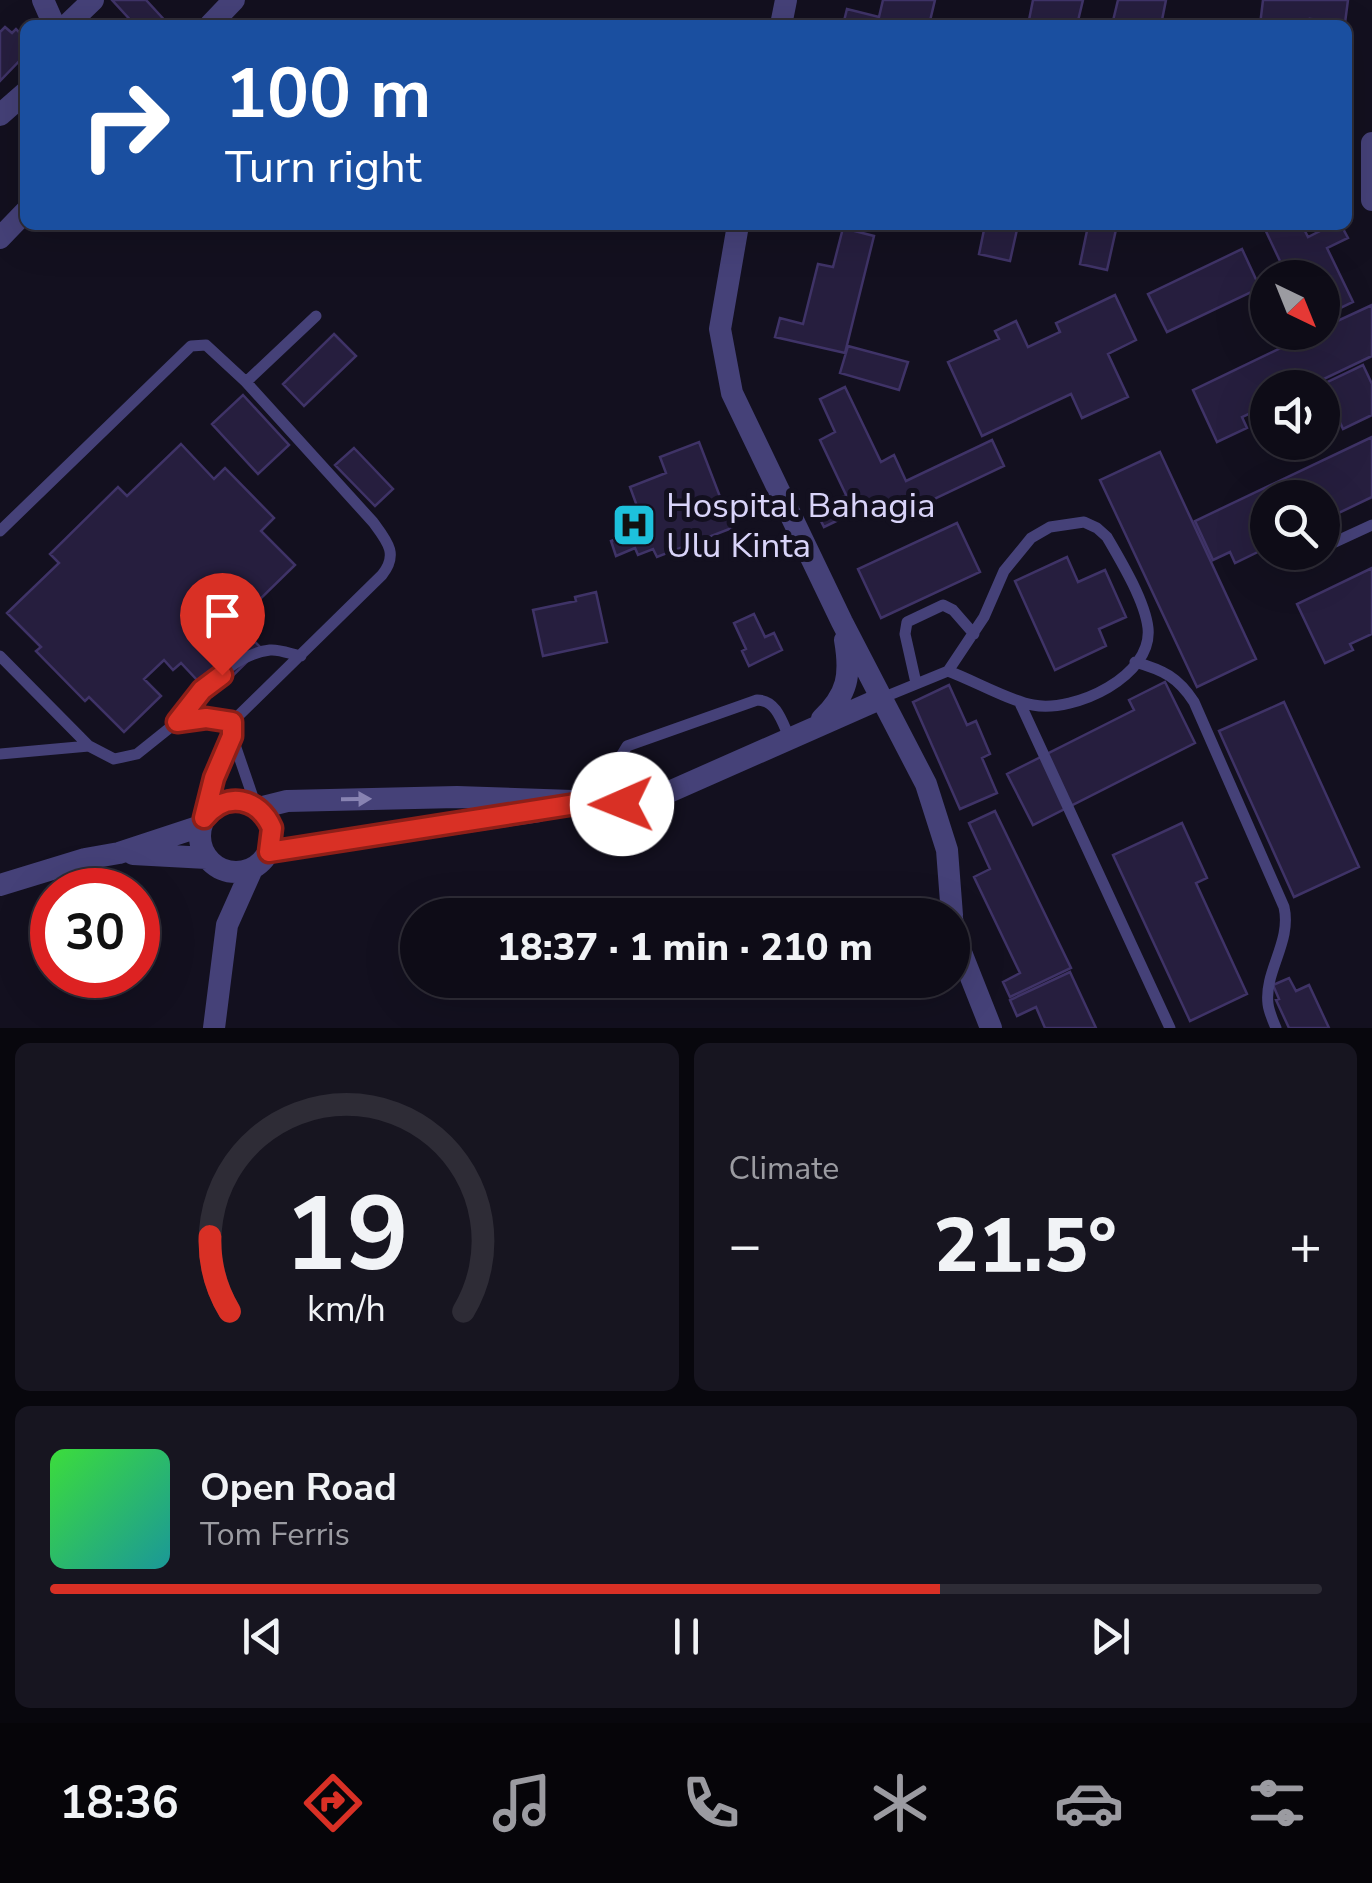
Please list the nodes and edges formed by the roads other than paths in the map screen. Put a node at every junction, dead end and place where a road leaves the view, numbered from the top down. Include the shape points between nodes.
1 (94, 0) edge
2 (234, 0) edge
3 (72, 20) edge
4 (215, 20) edge
5 (20, 98) edge
6 (0, 114) edge
7 (1372, 143) edge
8 (1372, 200) edge
9 (20, 217) edge
10 (737, 230) edge
11 (0, 238) edge
12 (316, 316) dead end
13 (246, 382) junction
14 (1372, 525) edge
15 (0, 531) edge
16 (1340, 540) edge
17 (842, 622) junction
18 (974, 634) junction
19 (0, 656) edge
20 (301, 656) junction
21 (1135, 662) junction
22 (948, 670) junction
23 (916, 683) junction
24 (882, 698) junction
25 (1019, 702) junction
26 (177, 722) junction
27 (232, 722) junction
28 (813, 727) junction
29 (232, 736) junction
30 (790, 737) junction
31 (89, 746) junction
32 (0, 754) edge
33 (582, 803) junction
34 (622, 804) junction
35 (258, 807) junction
36 (203, 822) junction
37 (119, 853) junction
38 (260, 861) junction
39 (212, 863) junction
40 (0, 886) edge
41 (951, 898) edge
42 (227, 925) junction
43 (970, 975) edge
44 (214, 1028) edge
45 (991, 1028) edge
46 (1170, 1028) edge
47 (1276, 1028) edge

1 - 3 street
2 - 4 street
5 - 6 street
7 - 8 street
9 - 11 street
10 - 17 street via 720,329 732,393
12 - 13 lane
13 - 15 lane via 214,350 190,346
13 - 20 lane via 373,522 392,554 382,575
14 - 16 lane
17 - 24 street
17 - 28 street via 848,686
18 - 21 lane via 1004,571 1024,546 1050,527 1084,522 1107,538 1147,619 1149,634
18 - 22 lane
18 - 23 lane via 942,606 908,622
19 - 31 lane
20 - 26 lane via 272,650 242,660 202,690
20 - 27 lane
21 - 25 lane via 1108,688 1078,703
21 - 47 lane via 1174,677 1194,702 1284,908 1285,936 1268,1004
22 - 23 lane
22 - 25 lane
23 - 24 lane
24 - 28 street
24 - 41 street via 933,799
25 - 46 lane
26 - 27 lane
26 - 31 lane via 127,758
27 - 29 lane
28 - 30 street
29 - 35 lane
29 - 36 lane
30 - 34 street via 669,792
30 - 34 lane via 764,699 627,746 618,760
31 - 32 lane
33 - 34 street
35 -> 33 street via 288,800 438,798
33 - 38 street
35 - 36 street via 228,801
35 - 38 street via 272,828
36 - 37 street
36 - 39 street via 202,849
37 - 39 street
37 - 40 street
38 - 39 street via 240,872
38 - 42 street
39 - 42 street
42 - 44 street
43 - 45 street

